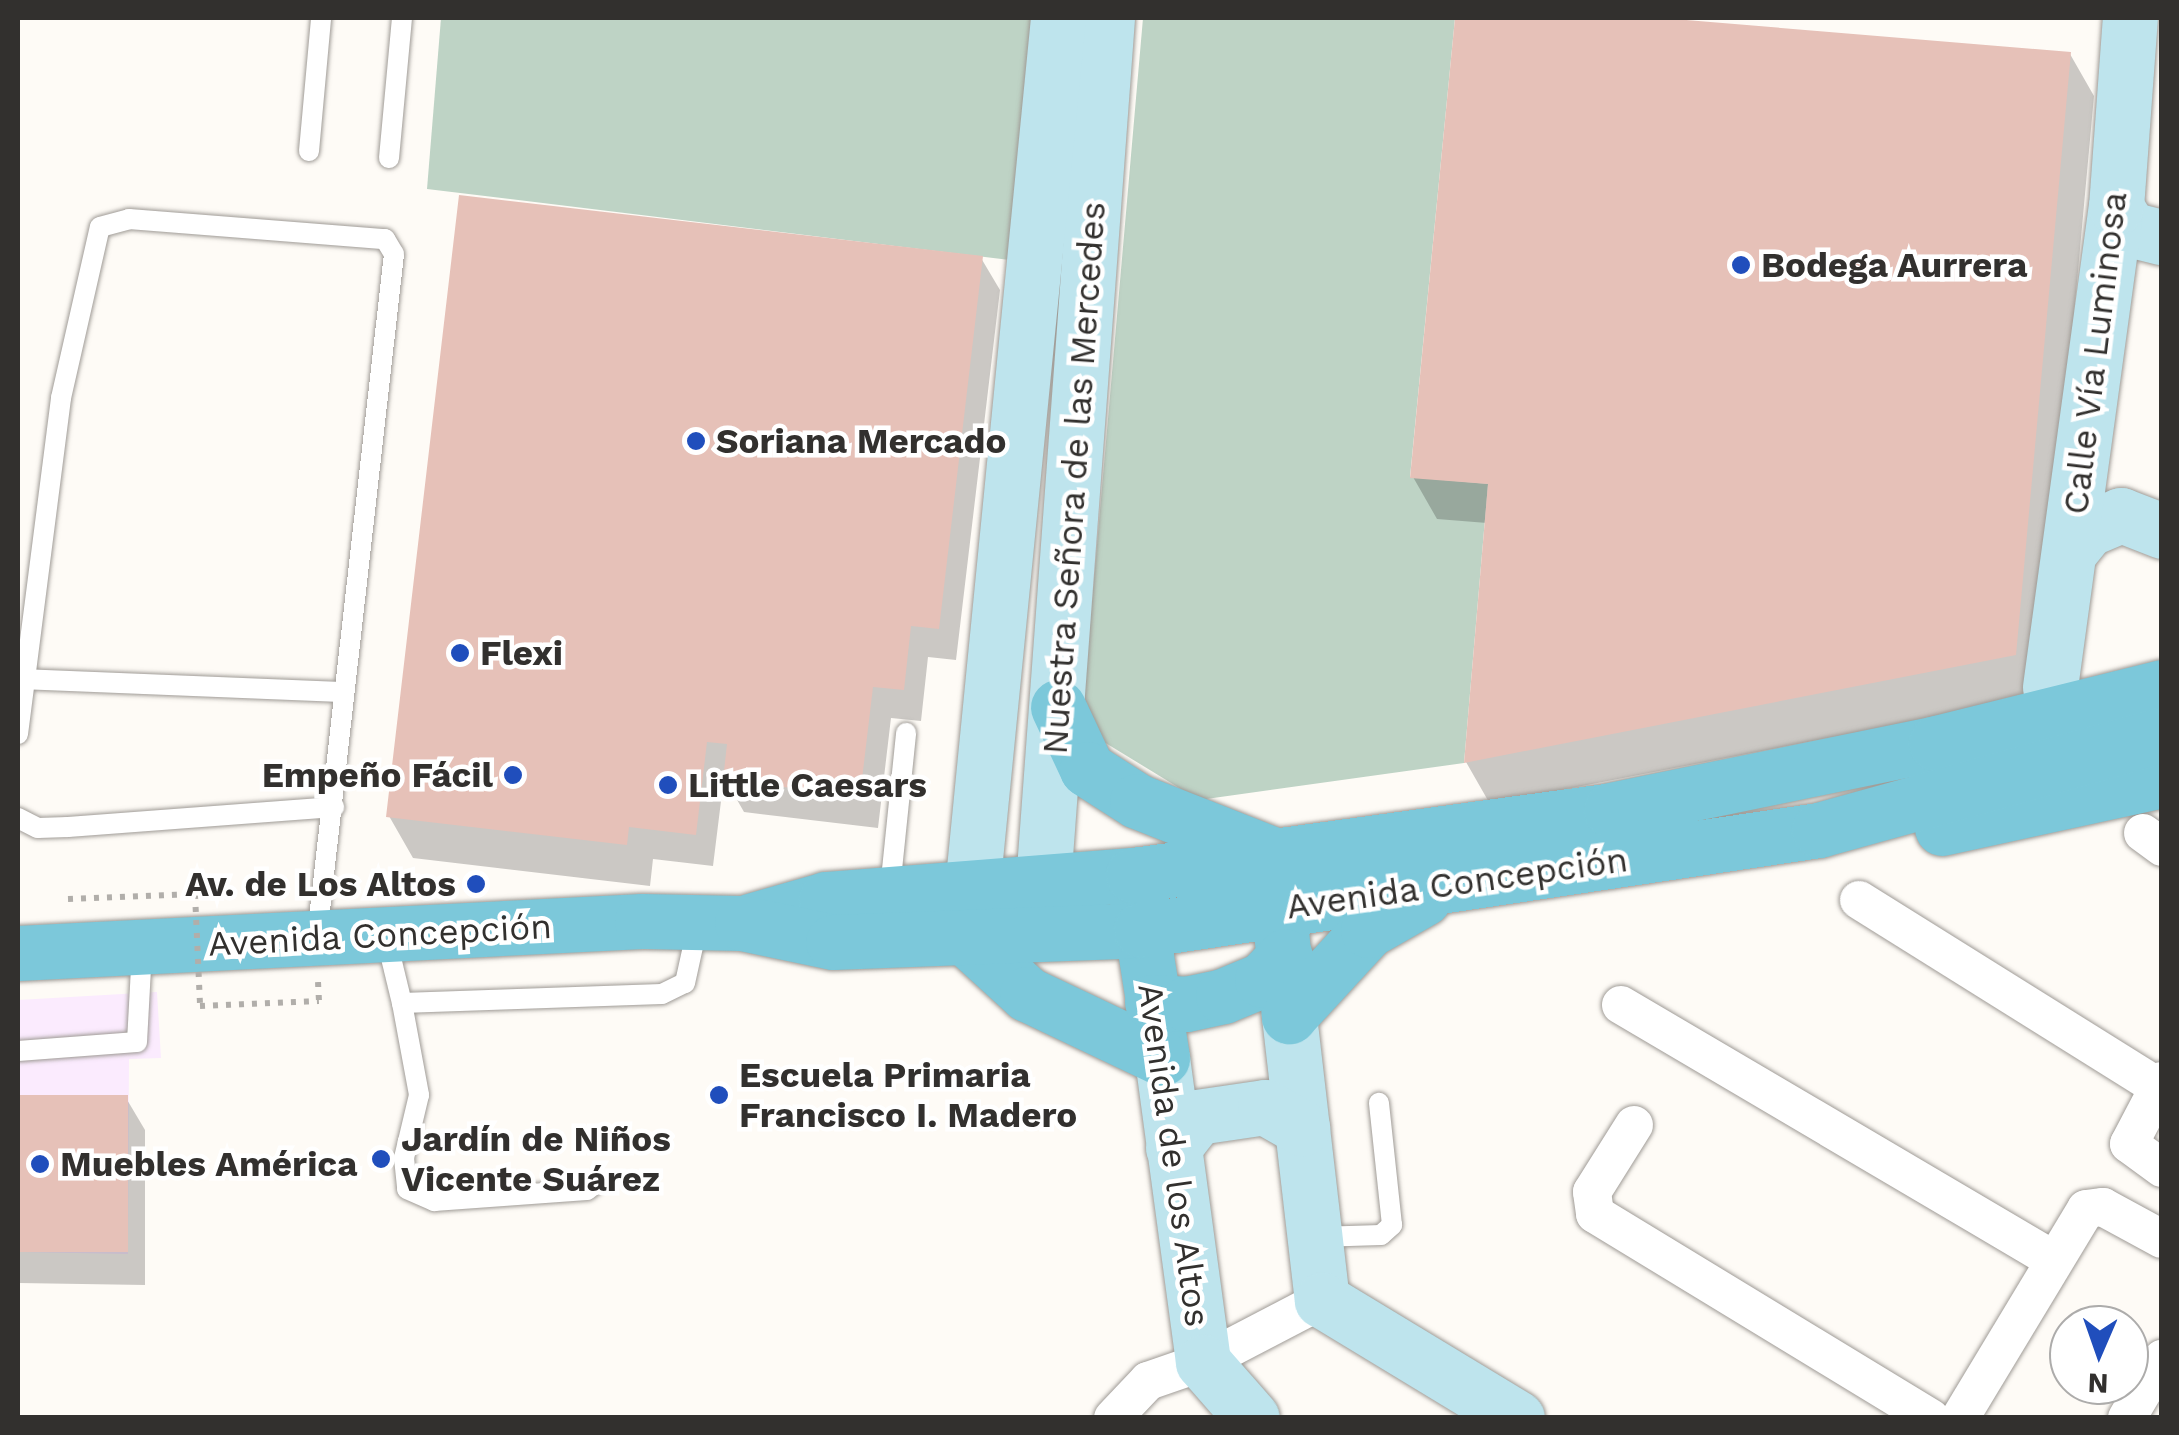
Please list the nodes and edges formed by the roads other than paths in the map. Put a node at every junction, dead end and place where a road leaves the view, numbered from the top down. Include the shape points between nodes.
1 (321, 18) edge
2 (402, 18) edge
3 (1058, 18) edge
4 (1108, 18) edge
5 (2130, 18) edge
6 (309, 151) dead end
7 (389, 158) dead end
8 (2116, 207) junction
9 (2162, 237) edge
10 (2162, 531) edge
11 (2070, 551) junction
12 (2162, 662) edge
13 (22, 680) edge
14 (2050, 687) junction
15 (2162, 687) edge
16 (344, 692) junction
17 (1058, 707) junction
18 (906, 733) dead end
19 (18, 734) edge
20 (2162, 735) edge
21 (1808, 767) junction
22 (2162, 780) edge
23 (334, 807) junction
24 (18, 818) edge
25 (1819, 830) junction
26 (1274, 855) junction
27 (1133, 875) junction
28 (1043, 883) junction
29 (1444, 886) junction
30 (1859, 900) dead end
31 (970, 915) junction
32 (888, 918) junction
33 (720, 923) junction
34 (1141, 930) junction
35 (1282, 933) junction
36 (386, 937) junction
37 (317, 938) junction
38 (1042, 938) junction
39 (142, 947) junction
40 (18, 953) edge
41 (1152, 1002) junction
42 (402, 1003) junction
43 (1620, 1005) dead end
44 (1289, 1016) junction
45 (18, 1051) edge
46 (1162, 1058) junction
47 (2160, 1084) edge
48 (1379, 1103) dead end
49 (1634, 1125) dead end
50 (1302, 1128) junction
51 (1173, 1148) junction
52 (2162, 1168) edge
53 (596, 1183) dead end
54 (1315, 1237) junction
55 (2162, 1238) edge
56 (2051, 1258) junction
57 (1322, 1300) junction
58 (2162, 1359) edge
59 (1204, 1362) junction
60 (1113, 1418) edge
61 (1252, 1418) edge
62 (1517, 1418) edge
63 (1930, 1418) edge
64 (1960, 1418) edge
65 (2127, 1418) edge

1 - 6 lane
2 - 7 lane
3 - 31 street, Nuestra Señora de las Mercedes
4 - 17 street, Nuestra Señora de las Mercedes
5 - 8 street, Calle Vía Luminosa
8 - 9 street via 2129,229
8 - 11 street, Calle Vía Luminosa
10 - 11 street via 2121,515 2088,530
11 - 14 street, Calle Vía Luminosa
12 - 14 main road
13 - 16 lane
13 - 16 lane via 76,309 100,227 118,218 372,237 392,246
13 - 19 lane
14 - 21 main road via 1936,714
15 - 21 main road, Avenida Concepción
16 - 23 lane
17 - 26 main road via 1088,770 1137,801
17 - 28 street, Nuestra Señora de las Mercedes
18 - 32 lane
20 - 25 main road, Avenida Concepción
21 - 26 main road, Avenida Concepción via 1611,810
22 - 25 main road via 1956,828
23 - 24 lane via 68,828 38,828
23 - 37 lane
25 - 29 main road, Avenida Concepción
26 - 27 main road, Avenida Concepción
26 - 35 main road
27 - 28 main road, Avenida Concepción
27 - 34 main road, Avenida de los Altos
28 - 31 main road, Avenida Concepción
28 - 38 main road, Nuestra Señora de las Mercedes
29 - 35 main road, Avenida Concepción
29 - 44 main road via 1368,930
30 - 47 street
31 - 32 main road, Avenida Concepción
31 - 38 main road, Avenida Concepción
31 - 46 main road via 1027,994
32 - 33 main road, Avenida Concepción via 833,942
33 - 36 main road, Avenida Concepción
33 - 42 lane via 685,983 671,994
34 - 35 main road, Avenida Concepción
34 - 38 main road, Avenida Concepción
34 - 41 main road, Avenida de los Altos
35 - 41 main road via 1262,980 1186,1004
35 - 44 main road
36 - 37 main road, Avenida Concepción
36 - 42 lane
37 - 39 main road, Avenida Concepción
39 - 40 main road, Avenida Concepción
39 - 45 lane via 137,1042
41 - 46 main road, Avenida de los Altos
42 - 53 lane via 418,1095 404,1158 407,1189 434,1201 586,1190
43 - 56 street
44 - 50 street
46 - 51 street, Avenida de los Altos
47 - 52 street via 2129,1144
48 - 54 lane via 1392,1225 1381,1235
49 - 63 street via 1592,1192 1595,1214
50 - 51 street via 1265,1107 1198,1118
50 - 54 street
51 - 59 street, Avenida de los Altos
54 - 57 street
55 - 56 street via 2093,1205
56 - 64 street
57 - 59 street
57 - 62 street
58 - 65 street
59 - 60 street via 1148,1381
59 - 61 street, Avenida de los Altos

